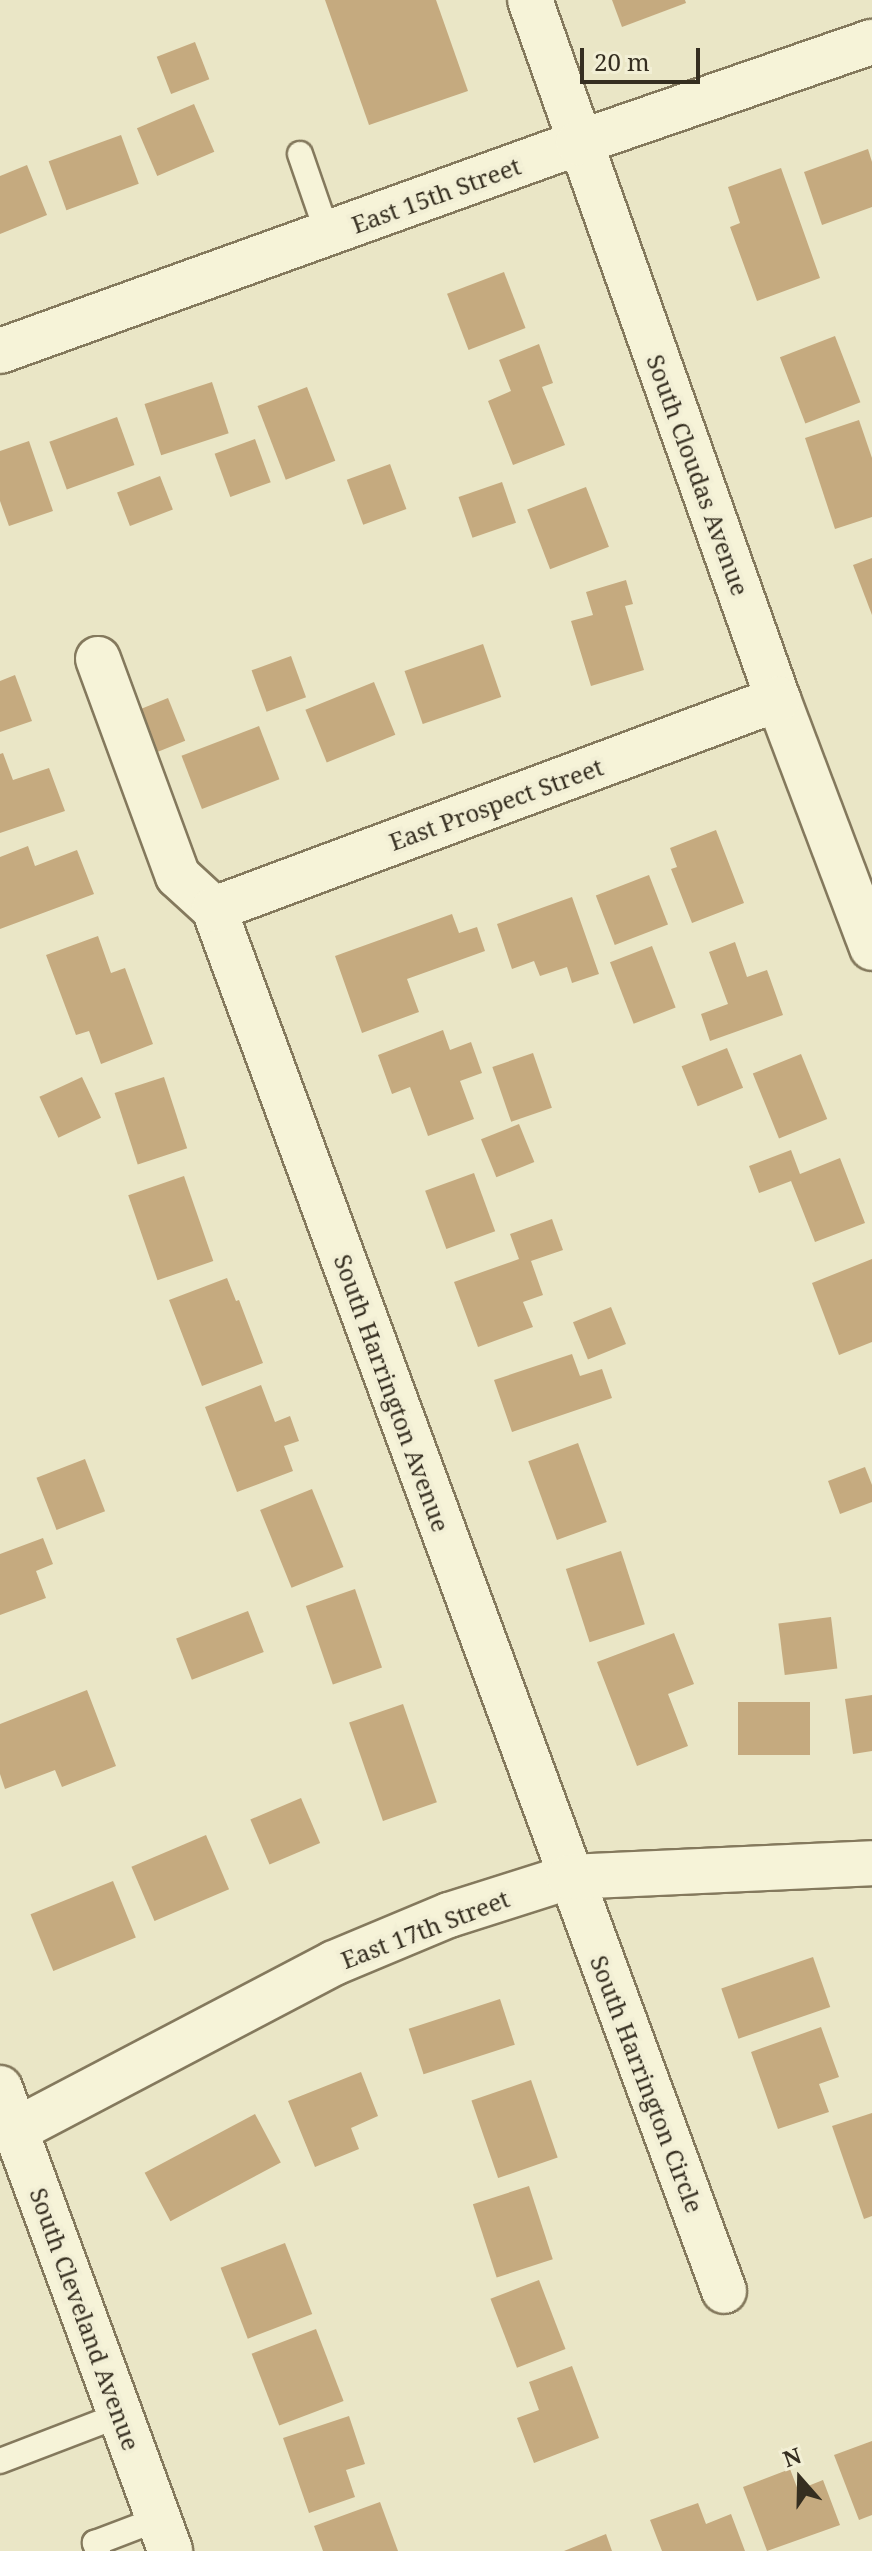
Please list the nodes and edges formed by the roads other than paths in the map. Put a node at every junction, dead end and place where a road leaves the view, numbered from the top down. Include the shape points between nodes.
1 (530, 0) edge
2 (872, 42) edge
3 (578, 143) junction
4 (300, 154) dead end
5 (328, 235) junction
6 (0, 351) edge
7 (98, 659) dead end
8 (778, 699) junction
9 (214, 909) junction
10 (872, 948) edge
11 (872, 1863) edge
12 (569, 1877) junction
13 (0, 2088) edge
14 (8, 2133) edge
15 (724, 2291) dead end
16 (120, 2415) junction
17 (0, 2461) edge
18 (164, 2535) edge
19 (98, 2551) edge

1 - 3 street, South Cloudas Avenue
2 - 3 street, East 15th Street
3 - 5 street, East 15th Street
3 - 8 street, South Cloudas Avenue
4 - 5 lane
5 - 6 street, East 15th Street
7 - 9 street via 178,876
8 - 9 street, East Prospect Street
8 - 10 street, South Cloudas Avenue
9 - 12 street, South Harrington Avenue
11 - 12 street, East 17th Street
12 - 14 street, East 17th Street via 449,1915 334,1963
12 - 15 street, South Harrington Circle
13 - 14 street, South Cleveland Avenue
14 - 16 street, South Cleveland Avenue
16 - 17 lane
16 - 18 street, South Cleveland Avenue
18 - 19 lane via 95,2543

